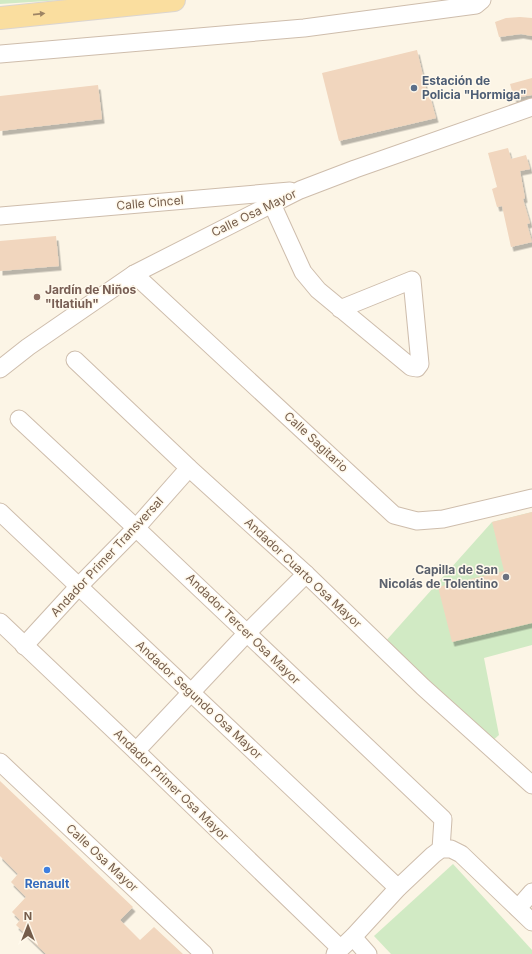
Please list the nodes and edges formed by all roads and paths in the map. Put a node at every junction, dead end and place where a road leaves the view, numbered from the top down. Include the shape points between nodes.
1 (174, 0) edge
2 (482, 0) edge
3 (0, 18) edge
4 (0, 54) edge
5 (532, 107) edge
6 (300, 190) junction
7 (272, 204) junction
8 (0, 216) edge
9 (134, 274) junction
10 (340, 309) junction
11 (75, 360) dead end
12 (0, 369) edge
13 (19, 419) dead end
14 (190, 468) junction
15 (532, 498) edge
16 (0, 512) edge
17 (136, 528) junction
18 (306, 574) junction
19 (79, 586) junction
20 (0, 622) edge
21 (247, 633) junction
22 (24, 646) junction
23 (192, 693) junction
24 (136, 751) junction
25 (0, 762) edge
26 (532, 785) edge
27 (441, 849) junction
28 (398, 888) junction
29 (532, 892) edge
30 (518, 908) junction
31 (532, 922) edge
32 (353, 937) junction
33 (337, 951) edge
34 (204, 954) edge
35 (368, 954) edge

3 -> 1 main road
2 - 4 street via 476,5 304,28
5 - 6 street, Calle Osa Mayor
6 - 7 street, Calle Osa Mayor
6 - 8 street, Calle Cincel
7 - 9 street, Calle Osa Mayor
7 - 10 street via 303,272 318,290
9 - 12 street, Calle Osa Mayor
9 - 15 street, Calle Sagitario via 394,515 417,521 443,519
10 - 10 street via 411,368 417,368 420,364 412,280
11 - 14 street, Andador Cuarto Osa Mayor
13 - 17 street, Andador Tercer Osa Mayor
14 - 17 street, Andador Primer Transversal
14 - 18 street, Andador Cuarto Osa Mayor
16 - 19 street, Andador Segundo Osa Mayor
17 - 19 street, Andador Primer Transversal
17 - 21 street, Andador Tercer Osa Mayor
18 - 21 street
18 - 26 street, Andador Cuarto Osa Mayor via 423,687
19 - 22 street, Andador Primer Transversal
19 - 23 street, Andador Segundo Osa Mayor
20 - 22 street, Andador Primer Osa Mayor
21 - 23 street
21 - 27 street, Andador Tercer Osa Mayor via 443,819
22 - 24 street, Andador Primer Osa Mayor
23 - 24 street
23 - 28 street, Andador Segundo Osa Mayor
24 - 33 street, Andador Primer Osa Mayor
25 - 34 street, Calle Osa Mayor
27 - 28 street
27 - 30 street via 451,849 461,854
28 - 32 street
29 - 30 street
30 - 31 street
32 - 33 street
32 - 35 street

